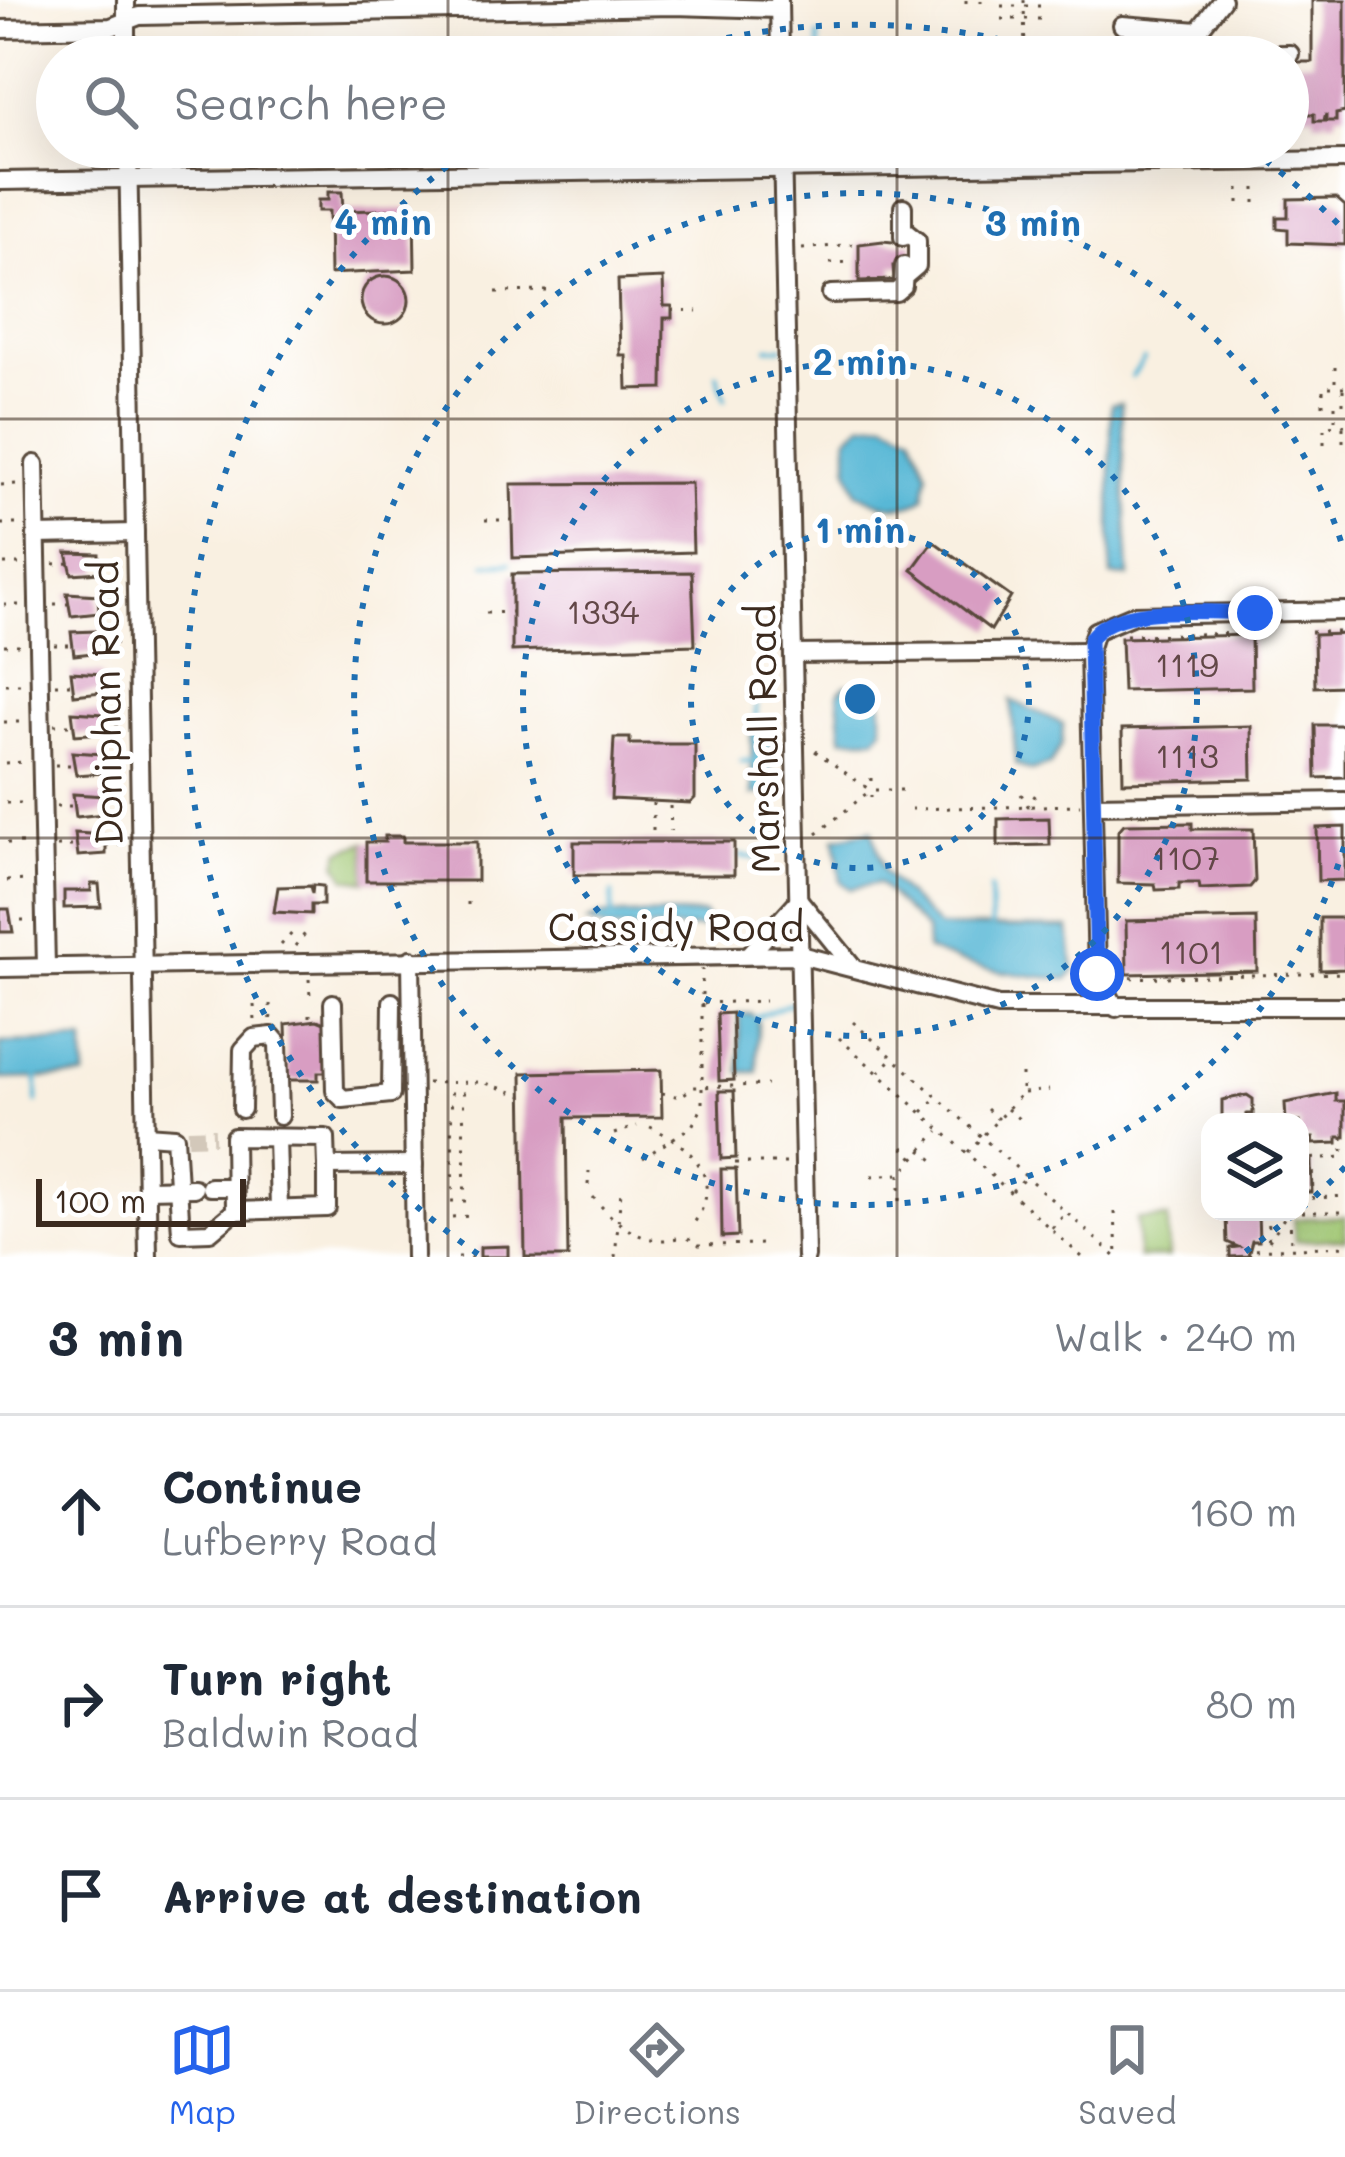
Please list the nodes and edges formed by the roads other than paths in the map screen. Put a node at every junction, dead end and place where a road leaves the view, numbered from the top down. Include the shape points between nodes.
1 (126, 0) edge
2 (1222, 0) edge
3 (779, 4) edge
4 (126, 21) junction
5 (1122, 25) dead end
6 (0, 29) edge
7 (1198, 31) junction
8 (126, 36) edge
9 (780, 36) edge
10 (1202, 36) edge
11 (1345, 160) edge
12 (1309, 161) edge
13 (128, 168) edge
14 (895, 168) edge
15 (782, 170) junction
16 (128, 178) junction
17 (0, 181) edge
18 (903, 207) dead end
19 (831, 294) dead end
20 (34, 464) dead end
21 (36, 530) junction
22 (135, 533) junction
23 (1345, 611) edge
24 (1089, 651) junction
25 (793, 654) junction
26 (1345, 801) edge
27 (1094, 805) junction
28 (799, 900) junction
29 (749, 955) junction
30 (800, 955) junction
31 (411, 959) junction
32 (852, 965) junction
33 (143, 966) junction
34 (46, 967) junction
35 (0, 968) edge
36 (392, 1002) dead end
37 (333, 1003) dead end
38 (1345, 1006) edge
39 (1116, 1008) junction
40 (242, 1109) dead end
41 (280, 1116) dead end
42 (146, 1135) junction
43 (277, 1138) junction
44 (414, 1165) junction
45 (327, 1166) junction
46 (234, 1187) junction
47 (194, 1188) junction
48 (147, 1189) junction
49 (279, 1209) junction
50 (235, 1211) junction
51 (148, 1257) edge
52 (415, 1257) edge
53 (806, 1257) edge

1 - 4 street
2 - 7 street
3 - 4 street
3 - 9 street
4 - 6 street
4 - 8 street
5 - 7 street
7 - 10 street
11 - 12 street
13 - 16 street, Doniphan Road
14 - 15 street
15 - 16 street
15 - 25 street, Marshall Road
16 - 17 street
16 - 22 street, Doniphan Road
18 - 19 street via 903,237 917,242 917,266 904,272 896,292
20 - 21 street
21 - 22 street
21 - 34 street
22 - 33 street, Doniphan Road
23 - 24 street via 1133,615 1095,631
24 - 25 street
24 - 27 street
25 - 28 street, Marshall Road
26 - 27 street
27 - 39 street via 1097,974
28 - 29 street
28 - 30 street, Marshall Road
28 - 32 street
29 - 30 street, Cassidy Road
29 - 31 street, Cassidy Road
30 - 32 street, Cassidy Road
30 - 53 street, Marshall Road
31 - 33 street, Cassidy Road
31 - 44 street
32 - 39 street, Cassidy Road via 998,1006
33 - 34 street, Cassidy Road
33 - 42 street, Doniphan Road
34 - 35 street, Cassidy Road
36 - 37 street via 391,1094 343,1099 335,1091
38 - 39 street, Cassidy Road
40 - 41 street via 243,1050 254,1038 272,1036
42 - 47 street via 182,1137
42 - 48 street, Doniphan Road
43 - 45 street via 326,1138
43 - 46 street via 224,1137
43 - 49 street
44 - 45 street
44 - 52 street
45 - 49 street via 327,1208
46 - 47 street
46 - 50 street
47 - 48 street
47 - 50 street via 181,1233 210,1232
48 - 51 street, Doniphan Road
49 - 50 street

